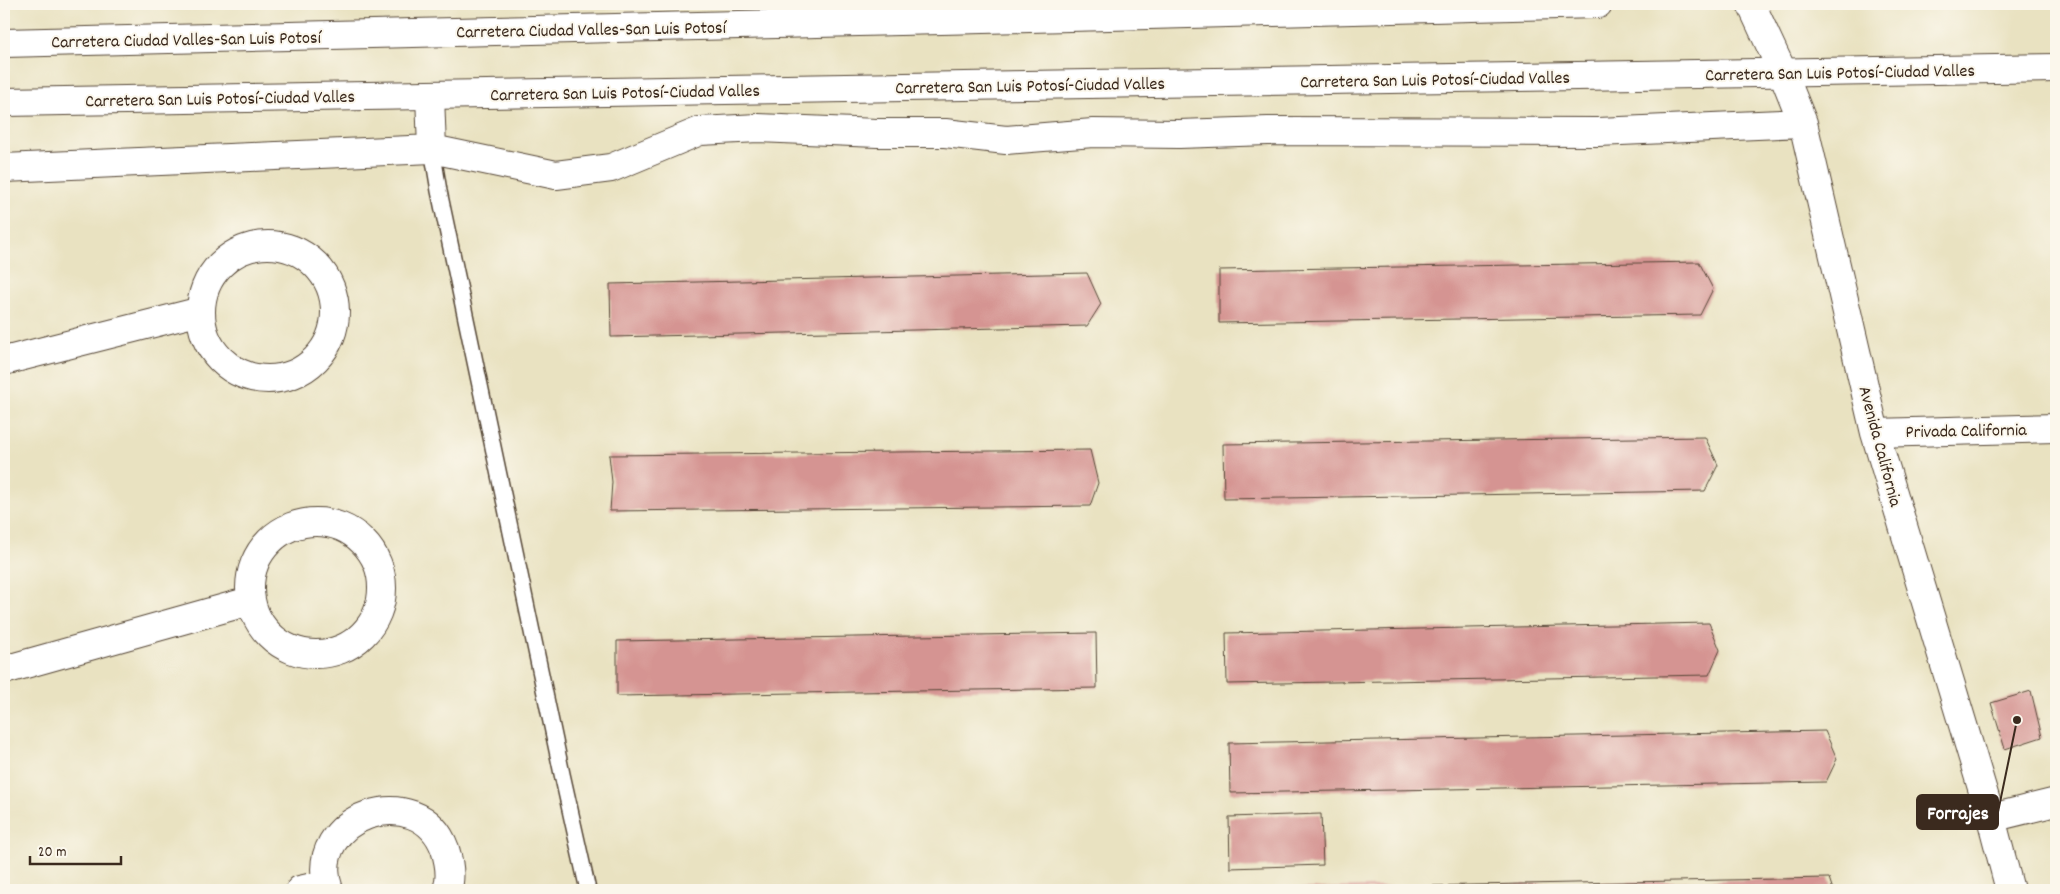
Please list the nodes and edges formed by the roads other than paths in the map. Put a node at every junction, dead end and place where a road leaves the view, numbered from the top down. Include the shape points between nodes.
1 (1598, 4) edge
2 (1751, 4) edge
3 (4, 43) edge
4 (2056, 68) edge
5 (1783, 73) junction
6 (430, 95) junction
7 (4, 102) edge
8 (1803, 123) junction
9 (432, 149) junction
10 (4, 168) edge
11 (200, 311) junction
12 (4, 361) edge
13 (2056, 428) edge
14 (1875, 433) junction
15 (250, 601) junction
16 (4, 670) edge
17 (2056, 802) edge
18 (1991, 818) junction
19 (328, 887) edge
20 (300, 890) edge
21 (447, 890) edge
22 (588, 890) edge
23 (2010, 890) edge

1 - 3 street, Carretera Ciudad Valles-San Luis Potosí
2 - 5 street, Avenida California
4 - 5 street, Carretera San Luis Potosí-Ciudad Valles
5 - 6 street, Carretera San Luis Potosí-Ciudad Valles
5 - 8 street, Avenida California
6 - 7 street, Carretera San Luis Potosí-Ciudad Valles
6 - 9 street
8 - 9 street via 1598,132 1093,133 1006,140 945,133 758,128 700,131 611,168 556,175
8 - 14 street, Avenida California
9 - 10 street
9 - 22 lane
11 - 11 street via 204,289 215,270 232,255 252,246 274,244 294,249 314,261 327,278 335,298 336,321 329,343 315,361 296,373 274,379 251,377 231,368 214,353 204,333
11 - 12 street
13 - 14 street, Privada California
14 - 18 street, Avenida California
15 - 15 street via 249,579 256,558 269,540 288,528 309,522 331,523 352,532 368,547 379,566 383,587 379,609 369,628 353,644 333,653 311,655 290,650 277,642 257,622
15 - 16 street
17 - 18 street
18 - 23 street, Avenida California
19 - 20 street
19 - 21 street via 326,864 331,846 342,830 357,818 394,810 429,825 442,842 450,862

